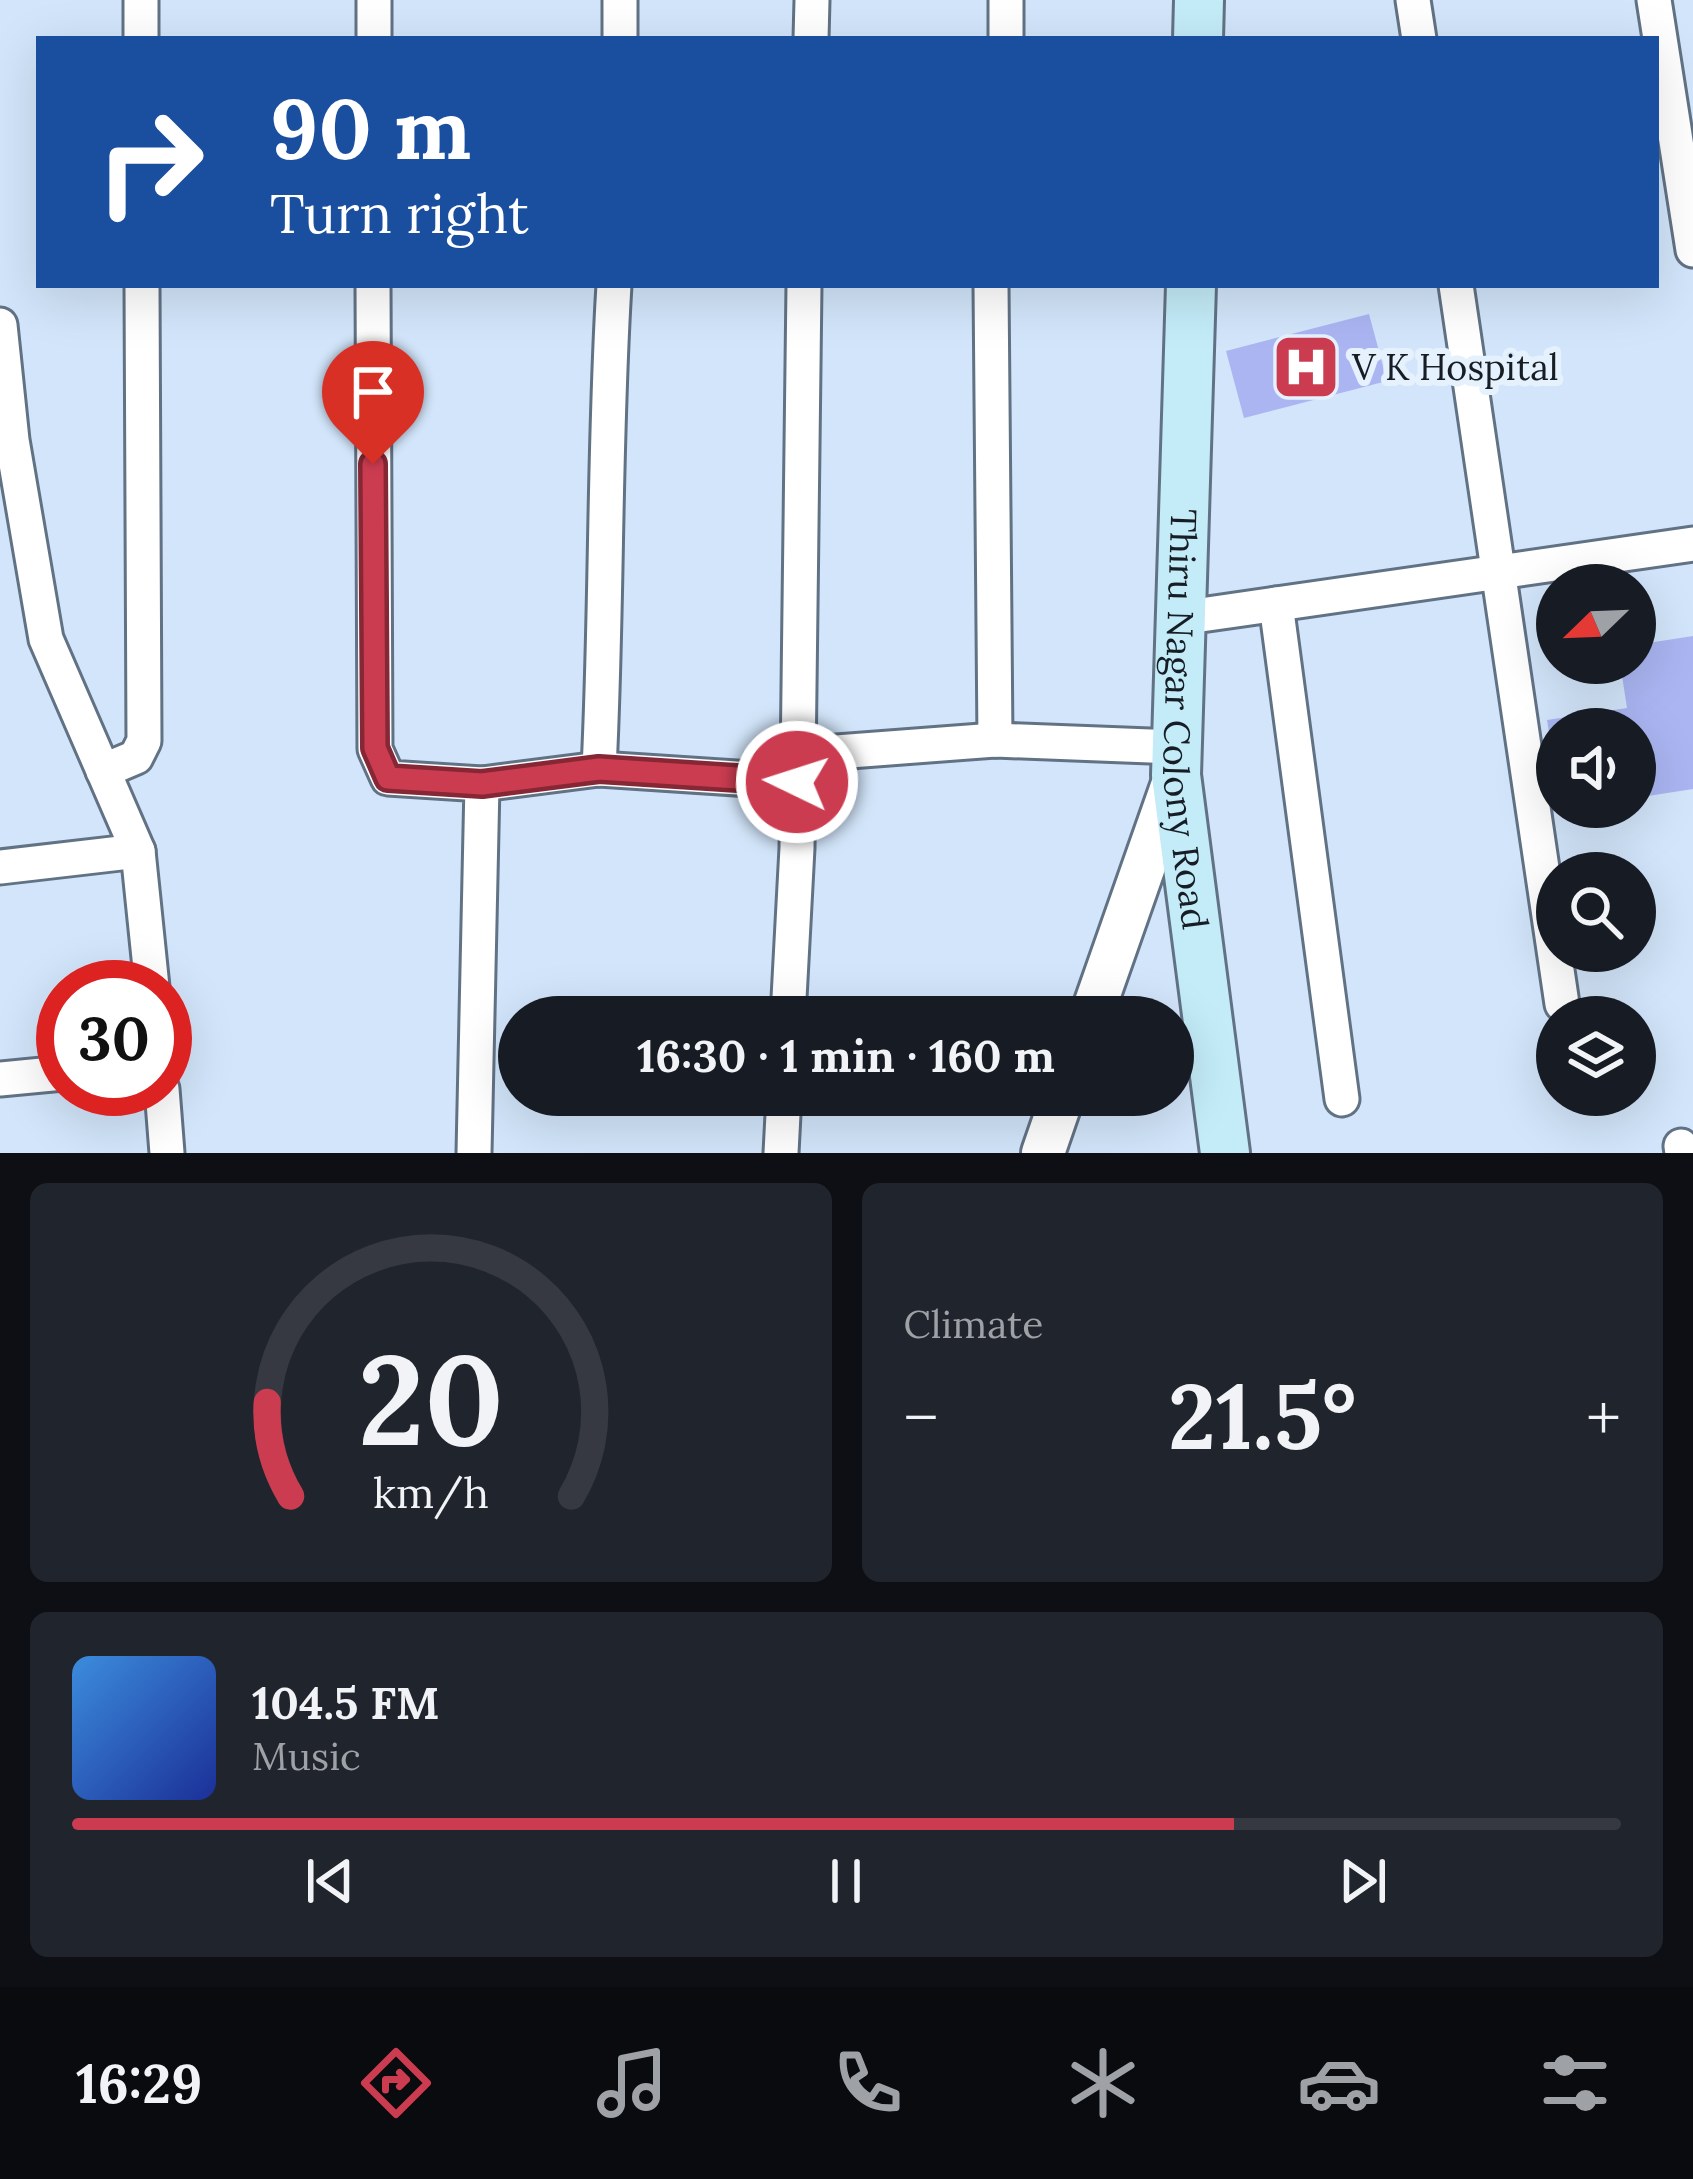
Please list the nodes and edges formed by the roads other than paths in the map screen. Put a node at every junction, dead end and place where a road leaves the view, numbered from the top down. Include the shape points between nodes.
1 (141, 0) edge
2 (374, 0) edge
3 (620, 0) edge
4 (812, 0) edge
5 (1006, 0) edge
6 (1199, 0) edge
7 (1413, 0) edge
8 (1654, 0) edge
9 (141, 36) edge
10 (374, 36) edge
11 (620, 36) edge
12 (811, 36) edge
13 (1006, 36) edge
14 (1198, 36) edge
15 (1419, 36) edge
16 (1693, 250) edge
17 (142, 288) edge
18 (373, 288) edge
19 (614, 288) edge
20 (804, 288) edge
21 (992, 288) edge
22 (1191, 288) edge
23 (1456, 288) edge
24 (0, 325) edge
25 (1693, 544) edge
26 (1498, 572) junction
27 (1276, 604) junction
28 (1180, 618) junction
29 (995, 740) junction
30 (1176, 761) junction
31 (797, 768) junction
32 (599, 769) junction
33 (103, 771) junction
34 (482, 784) junction
35 (138, 851) junction
36 (0, 867) edge
37 (149, 960) edge
38 (789, 996) edge
39 (1098, 996) edge
40 (1561, 996) edge
41 (36, 1076) edge
42 (0, 1079) edge
43 (1342, 1099) dead end
44 (164, 1116) edge
45 (783, 1116) edge
46 (1056, 1116) edge
47 (166, 1153) edge
48 (474, 1153) edge
49 (781, 1153) edge
50 (1043, 1153) edge
51 (1225, 1153) edge

1 - 9 street
2 - 10 street
3 - 11 street
4 - 12 street
5 - 13 street
6 - 14 main road
7 - 15 street
8 - 16 street
17 - 33 street via 144,740 136,757
18 - 34 street via 375,748 388,778
19 - 32 street
20 - 31 street
21 - 29 street
22 - 28 main road, Thiru Nagar Colony Road
23 - 26 street
24 - 33 street via 46,639
25 - 26 street
26 - 27 street
26 - 40 street
27 - 28 street
27 - 43 street
28 - 30 main road, Thiru Nagar Colony Road
29 - 30 street
29 - 31 street
30 - 39 street
30 - 51 main road, Thiru Nagar Colony Road
31 - 32 street
31 - 38 street
32 - 34 street
33 - 35 street
34 - 48 street
35 - 36 street
35 - 37 street
41 - 42 street
44 - 47 street
45 - 49 street
46 - 50 street

